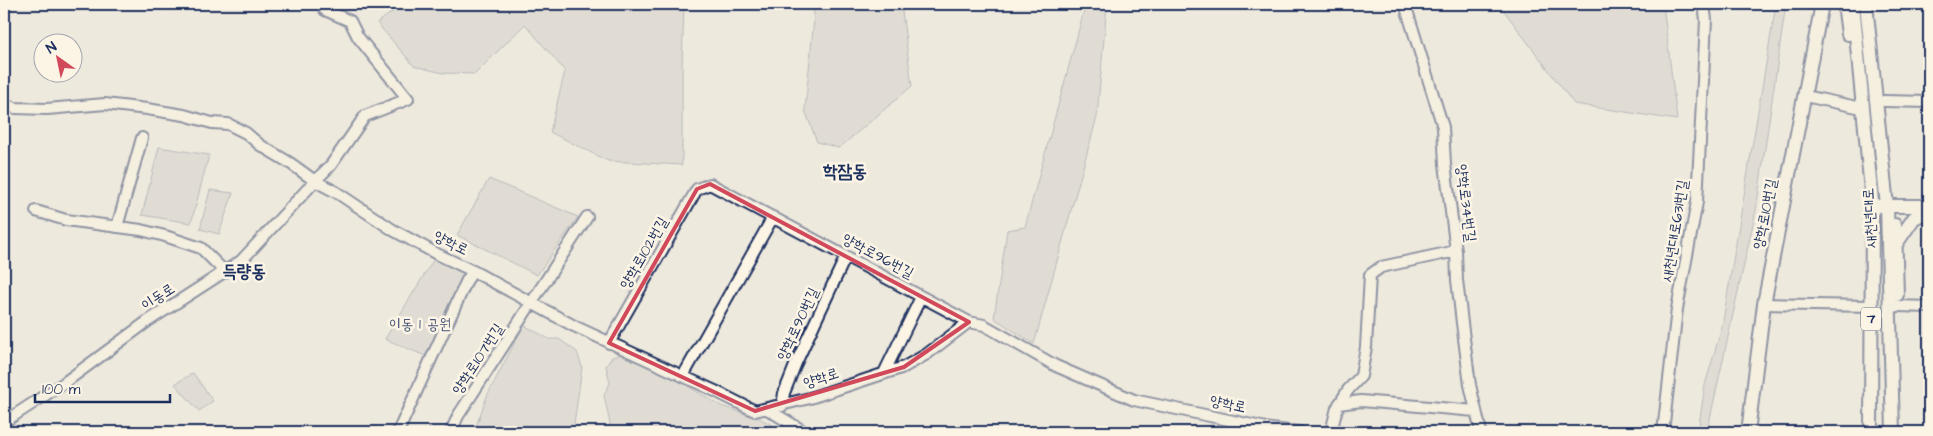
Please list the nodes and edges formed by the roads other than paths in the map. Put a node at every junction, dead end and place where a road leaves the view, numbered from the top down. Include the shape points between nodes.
1 (322, 4) edge
2 (1405, 4) edge
3 (1704, 4) edge
4 (1822, 4) edge
5 (1860, 4) edge
6 (1804, 96) junction
7 (1884, 101) junction
8 (1929, 102) edge
9 (4, 104) edge
10 (1857, 106) junction
11 (142, 138) dead end
12 (315, 181) junction
13 (710, 184) joint
14 (1872, 204) junction
15 (1890, 206) junction
16 (1929, 206) edge
17 (36, 212) dead end
18 (1929, 212) edge
19 (586, 217) dead end
20 (773, 217) junction
21 (117, 227) junction
22 (1896, 244) junction
23 (1456, 252) junction
24 (846, 256) junction
25 (473, 271) junction
26 (225, 272) junction
27 (921, 296) junction
28 (532, 303) junction
29 (1764, 304) junction
30 (1870, 306) junction
31 (1897, 306) junction
32 (1929, 307) edge
33 (969, 322) junction
34 (1891, 338) junction
35 (609, 343) junction
36 (884, 373) junction
37 (683, 376) junction
38 (1339, 404) junction
39 (782, 406) junction
40 (767, 409) junction
41 (1475, 412) junction
42 (4, 422) edge
43 (398, 432) edge
44 (451, 432) edge
45 (805, 432) edge
46 (1300, 432) edge
47 (1331, 432) edge
48 (1481, 432) edge
49 (1663, 432) edge
50 (1747, 432) edge
51 (1871, 432) edge
52 (1893, 432) edge

1 - 12 street, 이동로 via 325,10 350,22 358,37 408,99 365,116 331,165
2 - 23 street, 양학로34번길 via 1443,127
3 - 49 street, 새천년대로631번길 via 1706,20 1697,202 1677,309
4 - 6 main road, 양학로10번길
5 - 7 main road
5 - 10 main road
5 - 14 main road, 새천년대로 / 7
5 - 15 main road, 새천년대로
6 - 10 street
6 - 29 main road, 양학로10번길
7 - 8 street
7 - 15 main road
9 - 12 street, 양학로 via 15,108 46,109 105,104 228,124
10 - 14 main road via 1864,188
11 - 21 street
12 - 25 street, 양학로 via 393,230
12 - 26 street, 이동로 via 241,261
13 - 20 street, 양학로96번길
13 - 35 street, 양학로102번길 via 697,189
14 - 15 main road
14 - 30 main road, 새천년대로 / 7
15 - 16 main road
15 - 22 main road
15 - 34 main road, 새천년대로 / 7
17 - 21 street
18 - 22 main road via 1914,218
19 - 28 street, 양학로107번길
20 - 24 street, 양학로96번길
20 - 37 street
21 - 26 street via 141,230 201,248
22 - 31 main road
23 - 38 street via 1381,267 1370,275 1361,376
23 - 41 street, 양학로34번길
24 - 27 street, 양학로96번길
24 - 39 street, 양학로90번길 via 796,363
25 - 28 street, 양학로
25 - 43 street
26 - 42 street, 이동로 via 148,321 64,383
27 - 33 street, 양학로96번길
27 - 36 street
28 - 35 street, 양학로
28 - 44 street, 양학로107번길 via 458,416
29 - 30 street
29 - 50 main road, 양학로10번길
30 - 51 main road, 새천년대로 / 7
31 - 32 street
31 - 34 main road via 1897,322
33 - 36 street, 양학로 via 927,354 904,367
33 - 46 street, 양학로 via 984,325 1056,366 1134,400 1271,429
34 - 52 main road, 새천년대로 / 7
35 - 37 street, 양학로
36 - 39 street, 양학로
37 - 40 street, 양학로 via 755,411
38 - 41 street via 1361,401
38 - 47 street
39 - 40 street, 양학로
40 - 45 street
41 - 48 street, 양학로34번길

